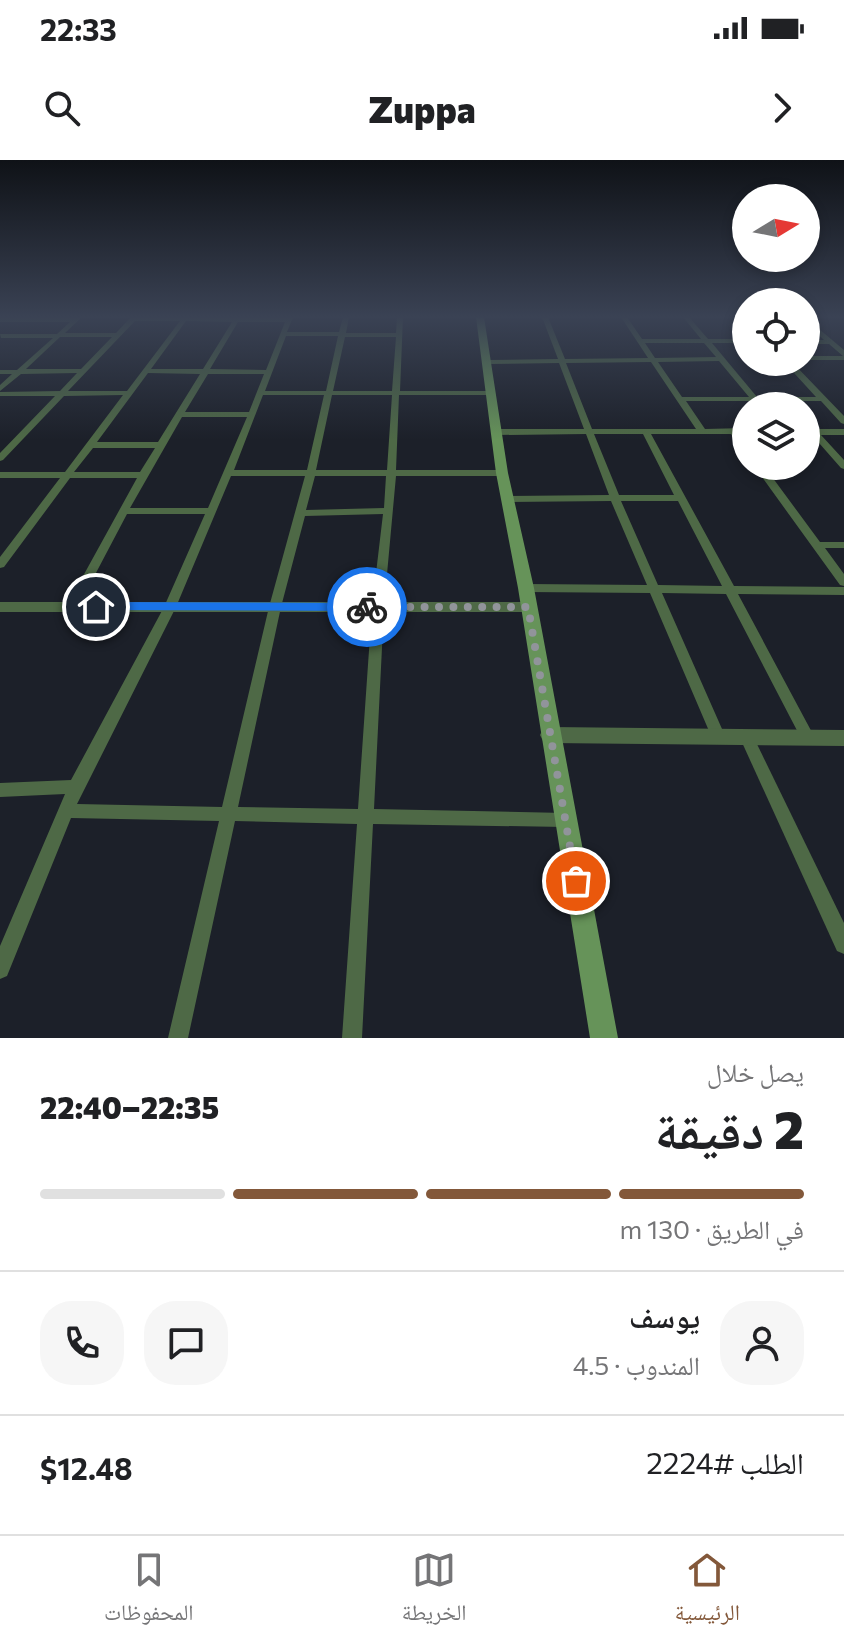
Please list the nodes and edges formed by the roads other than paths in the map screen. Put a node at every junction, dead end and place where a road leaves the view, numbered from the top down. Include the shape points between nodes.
1 (33, 358) edge
2 (94, 358) edge
3 (154, 358) edge
4 (214, 358) edge
5 (275, 358) edge
6 (336, 358) edge
7 (398, 358) edge
8 (486, 358) edge
9 (561, 358) edge
10 (719, 359) joint
11 (653, 360) junction
12 (487, 362) junction
13 (563, 362) junction
14 (19, 371) junction
15 (81, 371) junction
16 (144, 371) junction
17 (206, 371) junction
18 (0, 372) edge
19 (269, 372) junction
20 (801, 376) edge
21 (0, 391) edge
22 (397, 392) junction
23 (749, 392) edge
24 (61, 393) junction
25 (126, 393) junction
26 (260, 393) junction
27 (328, 393) junction
28 (490, 393) junction
29 (680, 399) junction
30 (820, 399) edge
31 (823, 399) junction
32 (732, 401) edge
33 (252, 414) junction
34 (181, 415) junction
35 (844, 421) edge
36 (702, 431) junction
37 (732, 431) edge
38 (497, 432) junction
39 (646, 432) junction
40 (820, 432) edge
41 (844, 432) edge
42 (592, 433) junction
43 (820, 442) edge
44 (89, 445) junction
45 (162, 445) junction
46 (0, 458) edge
47 (844, 466) edge
48 (229, 473) junction
49 (311, 473) junction
50 (502, 473) junction
51 (68, 474) junction
52 (0, 475) edge
53 (143, 475) junction
54 (392, 475) junction
55 (770, 480) edge
56 (679, 498) junction
57 (508, 499) junction
58 (615, 499) junction
59 (124, 511) junction
60 (212, 511) junction
61 (389, 511) junction
62 (301, 513) junction
63 (819, 545) junction
64 (844, 545) edge
65 (0, 565) edge
66 (844, 582) edge
67 (526, 588) junction
68 (655, 589) junction
69 (728, 591) junction
70 (844, 591) edge
71 (0, 607) edge
72 (72, 607) junction
73 (170, 607) junction
74 (275, 607) junction
75 (378, 607) junction
76 (528, 607) junction
77 (550, 735) junction
78 (719, 738) junction
79 (747, 738) junction
80 (808, 738) junction
81 (844, 738) edge
82 (76, 787) junction
83 (0, 790) edge
84 (65, 811) junction
85 (228, 812) junction
86 (367, 814) junction
87 (565, 820) junction
88 (844, 944) edge
89 (0, 969) edge
90 (178, 1038) edge
91 (352, 1038) edge
92 (604, 1038) edge

1 - 14 street
2 - 15 street
3 - 16 street
4 - 17 street
5 - 19 street
6 - 27 street
7 - 22 street
8 - 12 main road
9 - 13 street
10 - 11 street
10 - 23 street
11 - 13 street
11 - 29 street
12 - 13 street
12 - 28 main road
13 - 42 street
14 - 15 street
14 - 18 street
14 - 21 street
15 - 24 street
16 - 17 street
16 - 25 street
17 - 19 street
17 - 34 street
19 - 26 street
20 - 31 street
21 - 24 street
22 - 27 street
22 - 28 street
22 - 54 street
24 - 25 street
24 - 46 street
25 - 44 street
26 - 27 street
26 - 33 street
27 - 49 street
28 - 38 main road
29 - 32 street
29 - 36 street
30 - 31 street
31 - 35 street
33 - 34 street
33 - 48 street
34 - 45 street
36 - 37 street
36 - 39 street
38 - 42 street
38 - 50 main road
39 - 42 street
39 - 56 street
40 - 41 street
42 - 58 street
43 - 47 street
44 - 45 street
44 - 51 street
45 - 53 street
48 - 49 street
48 - 60 street
49 - 54 street
49 - 62 street
50 - 54 street
50 - 57 main road
51 - 52 street
51 - 53 street
51 - 65 street
53 - 59 street
54 - 61 street
55 - 63 street
56 - 58 street
56 - 69 street
57 - 58 street
57 - 67 main road
58 - 68 street
59 - 60 street
59 - 72 street
60 - 73 street
61 - 62 street
61 - 75 street
62 - 74 street
63 - 64 street
63 - 66 street
67 - 68 street
67 - 76 main road
68 - 69 street
68 - 78 street
69 - 70 street
69 - 80 street
71 - 72 street
72 - 73 street
73 - 74 street
73 - 82 street
74 - 75 street
74 - 85 street
75 - 76 street
75 - 86 street
76 - 77 main road
77 - 78 street
77 - 87 main road
78 - 79 street
79 - 80 street
79 - 88 street
80 - 81 street
82 - 83 street
82 - 84 street
84 - 85 street
84 - 89 street
85 - 86 street
85 - 90 street
86 - 87 street
86 - 91 street
87 - 92 main road

